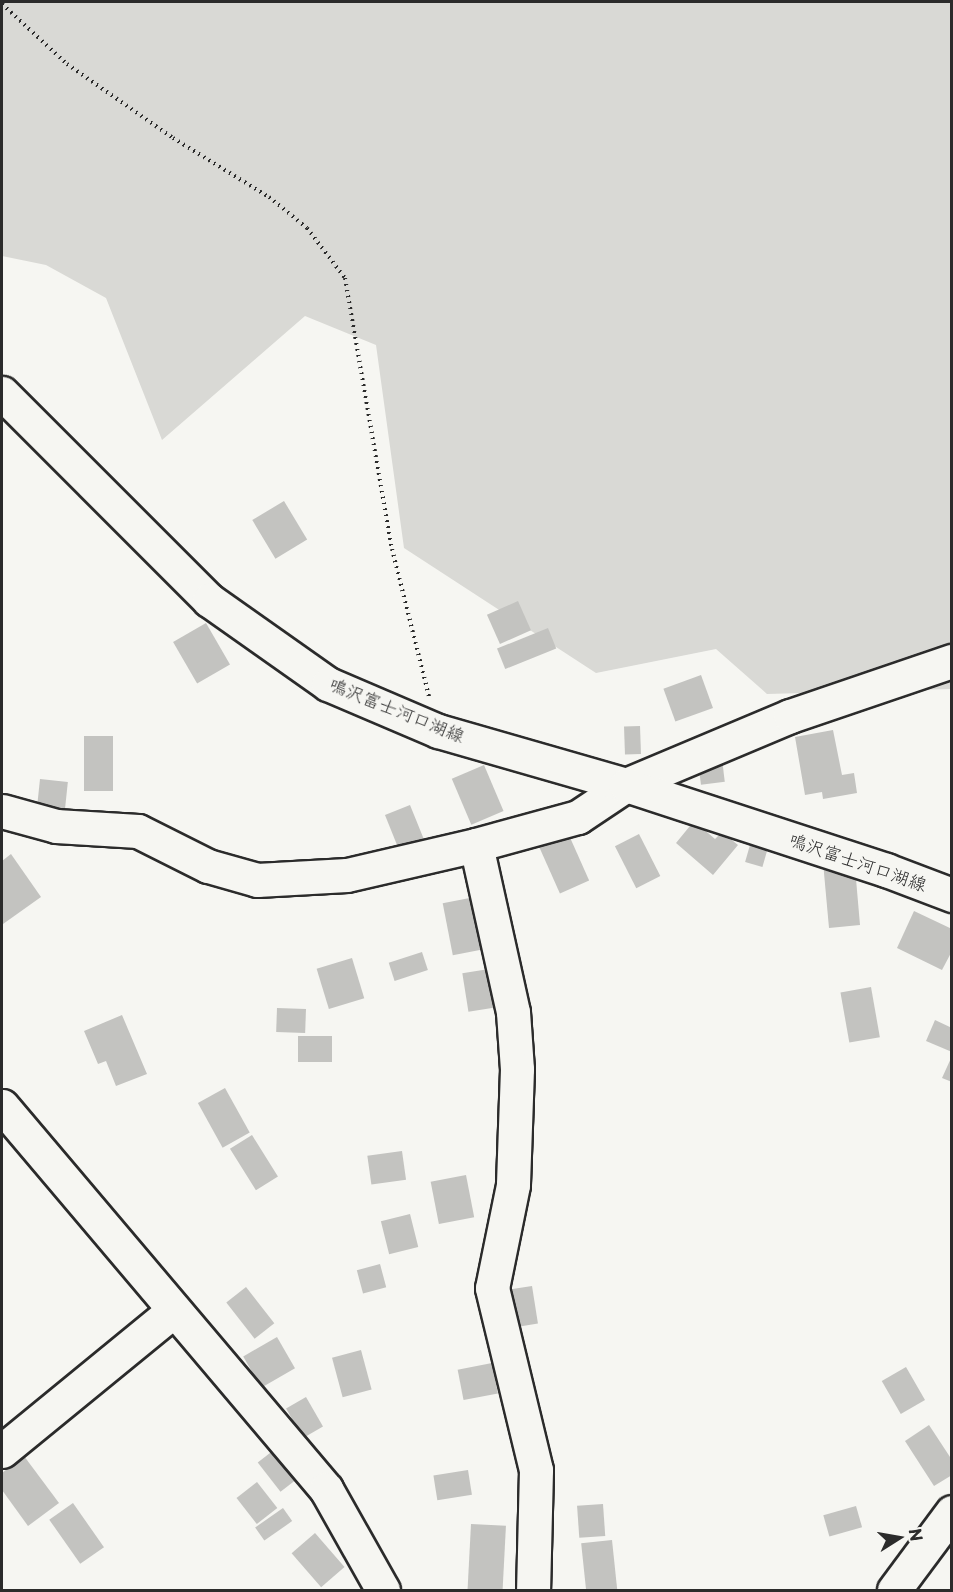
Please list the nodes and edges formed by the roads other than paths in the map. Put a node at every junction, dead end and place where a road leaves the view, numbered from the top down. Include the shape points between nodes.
1 (2, 393) edge
2 (951, 661) edge
3 (626, 785) junction
4 (2, 811) edge
5 (476, 845) junction
6 (951, 895) edge
7 (2, 1106) edge
8 (174, 1310) junction
9 (2, 1452) edge
10 (951, 1512) edge
11 (383, 1590) edge
12 (533, 1590) edge
13 (894, 1590) edge

1 - 3 street, 鳴沢富士河口湖線 via 209,600 328,684 438,731
2 - 3 street via 790,716
3 - 5 street via 578,817
3 - 6 street, 鳴沢富士河口湖線
4 - 5 street via 56,826 138,831 208,866 257,880 348,875
5 - 12 street via 513,1012 517,1069 513,1185 492,1288 536,1470
7 - 8 street
8 - 9 street
8 - 11 street via 326,1490
10 - 13 street

